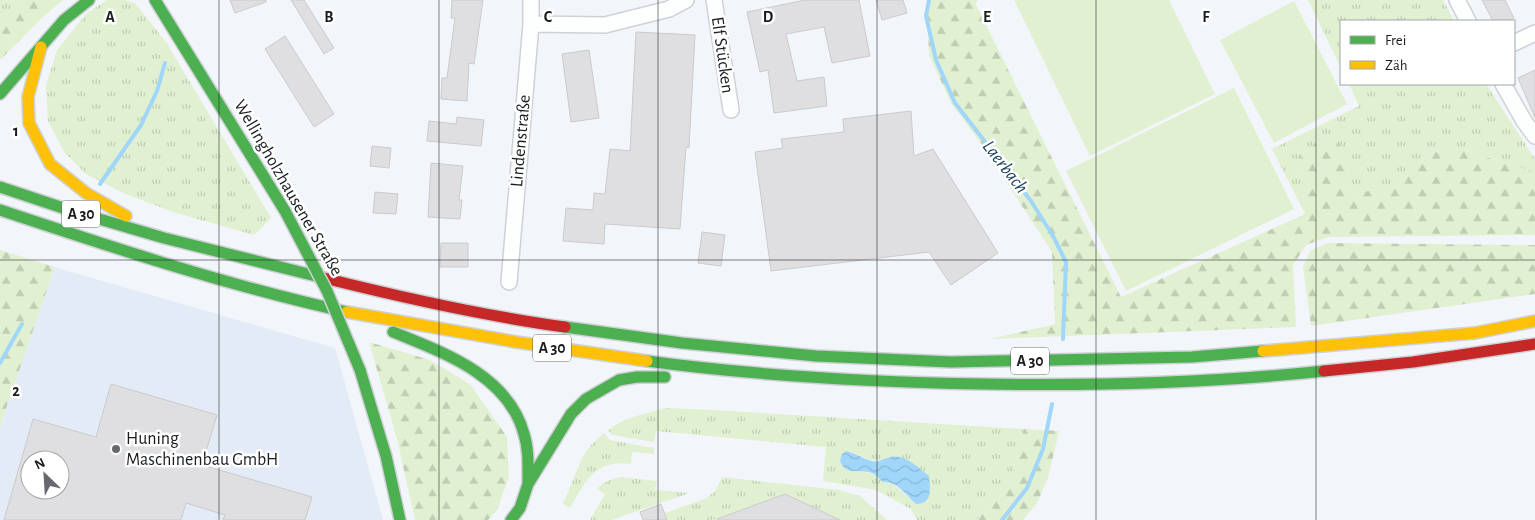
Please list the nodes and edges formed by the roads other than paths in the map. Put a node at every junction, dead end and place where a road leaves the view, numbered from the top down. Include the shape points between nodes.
1 (89, 0) edge
2 (155, 0) edge
3 (531, 0) edge
4 (686, 0) edge
5 (714, 0) edge
6 (1456, 0) edge
7 (1467, 20) edge
8 (532, 24) junction
9 (1535, 33) edge
10 (1515, 42) edge
11 (41, 47) junction
12 (1504, 85) edge
13 (0, 94) edge
14 (730, 110) dead end
15 (1535, 135) edge
16 (0, 187) edge
17 (0, 210) edge
18 (164, 238) junction
19 (509, 282) dead end
20 (341, 311) junction
21 (1535, 321) edge
22 (1535, 344) edge
23 (764, 375) junction
24 (528, 484) junction
25 (400, 520) edge
26 (511, 520) edge

1 - 11 main road via 64,20
2 - 25 main road, Wellingholzhausener Straße, bridge via 285,211 327,291 360,370 386,456
3 - 8 street, Lindenstraße
4 - 8 street via 669,9 605,25
5 - 14 street, Elf Stücken
6 - 7 street
8 - 19 street, Lindenstraße
9 - 10 street
11 - 13 main road
11 - 18 main road via 28,97 29,123 50,164 86,193
12 - 15 street
16 - 18 main road, A 30
17 - 20 main road, A 30 via 214,277
18 - 21 main road, A 30 via 420,302 525,322 682,343 816,356 951,362 1192,357 1475,333
20 - 23 main road, A 30 via 491,339
20 - 24 main road via 446,354 487,378 509,400 522,427 528,455
22 - 23 main road, A 30 via 1342,370 1201,382 999,386
23 - 24 main road via 619,380 586,399 571,414
24 - 26 main road via 520,508

